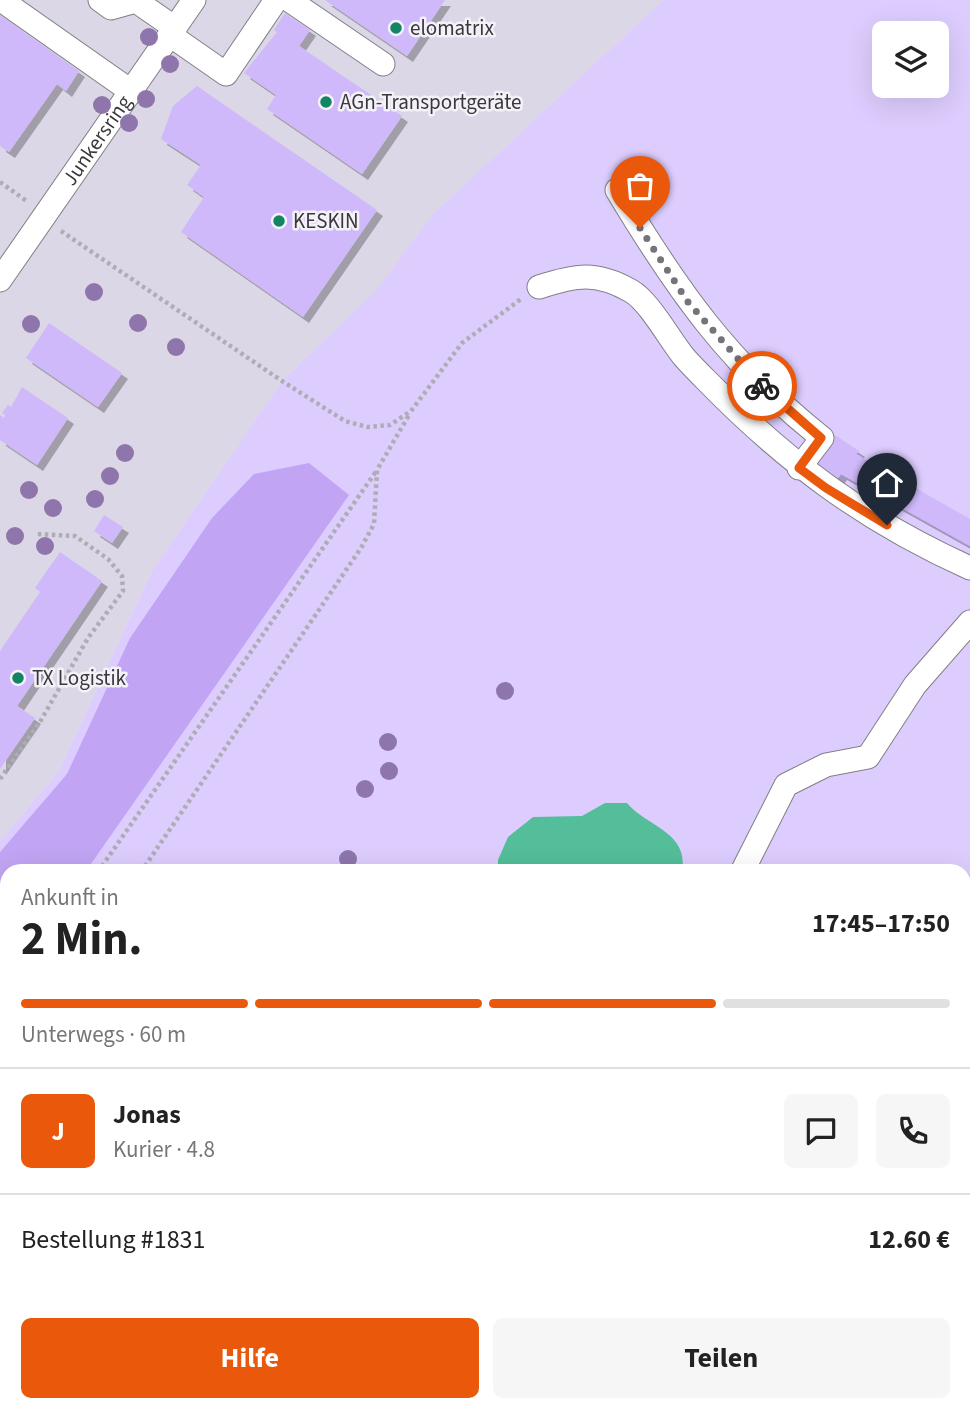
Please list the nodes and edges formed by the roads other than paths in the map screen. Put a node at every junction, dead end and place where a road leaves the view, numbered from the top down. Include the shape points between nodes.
1 (1, 0) edge
2 (100, 0) edge
3 (194, 0) edge
4 (276, 0) edge
5 (289, 0) edge
6 (173, 32) junction
7 (383, 64) dead end
8 (132, 92) junction
9 (617, 190) dead end
10 (0, 280) edge
11 (540, 287) road end
12 (799, 468) junction
13 (970, 568) edge
14 (970, 622) edge
15 (746, 864) edge

1 - 8 street
2 - 6 street via 111,8 136,1
3 - 6 street, Junkersring
4 - 6 street via 226,74
5 - 7 street
6 - 8 street, Junkersring
8 - 10 street, Junkersring
9 - 12 street via 688,302 777,402 821,438
11 - 12 street via 570,277 605,277 635,293 685,358
12 - 13 street via 927,549
14 - 15 street via 915,685 868,757 826,765 786,785

